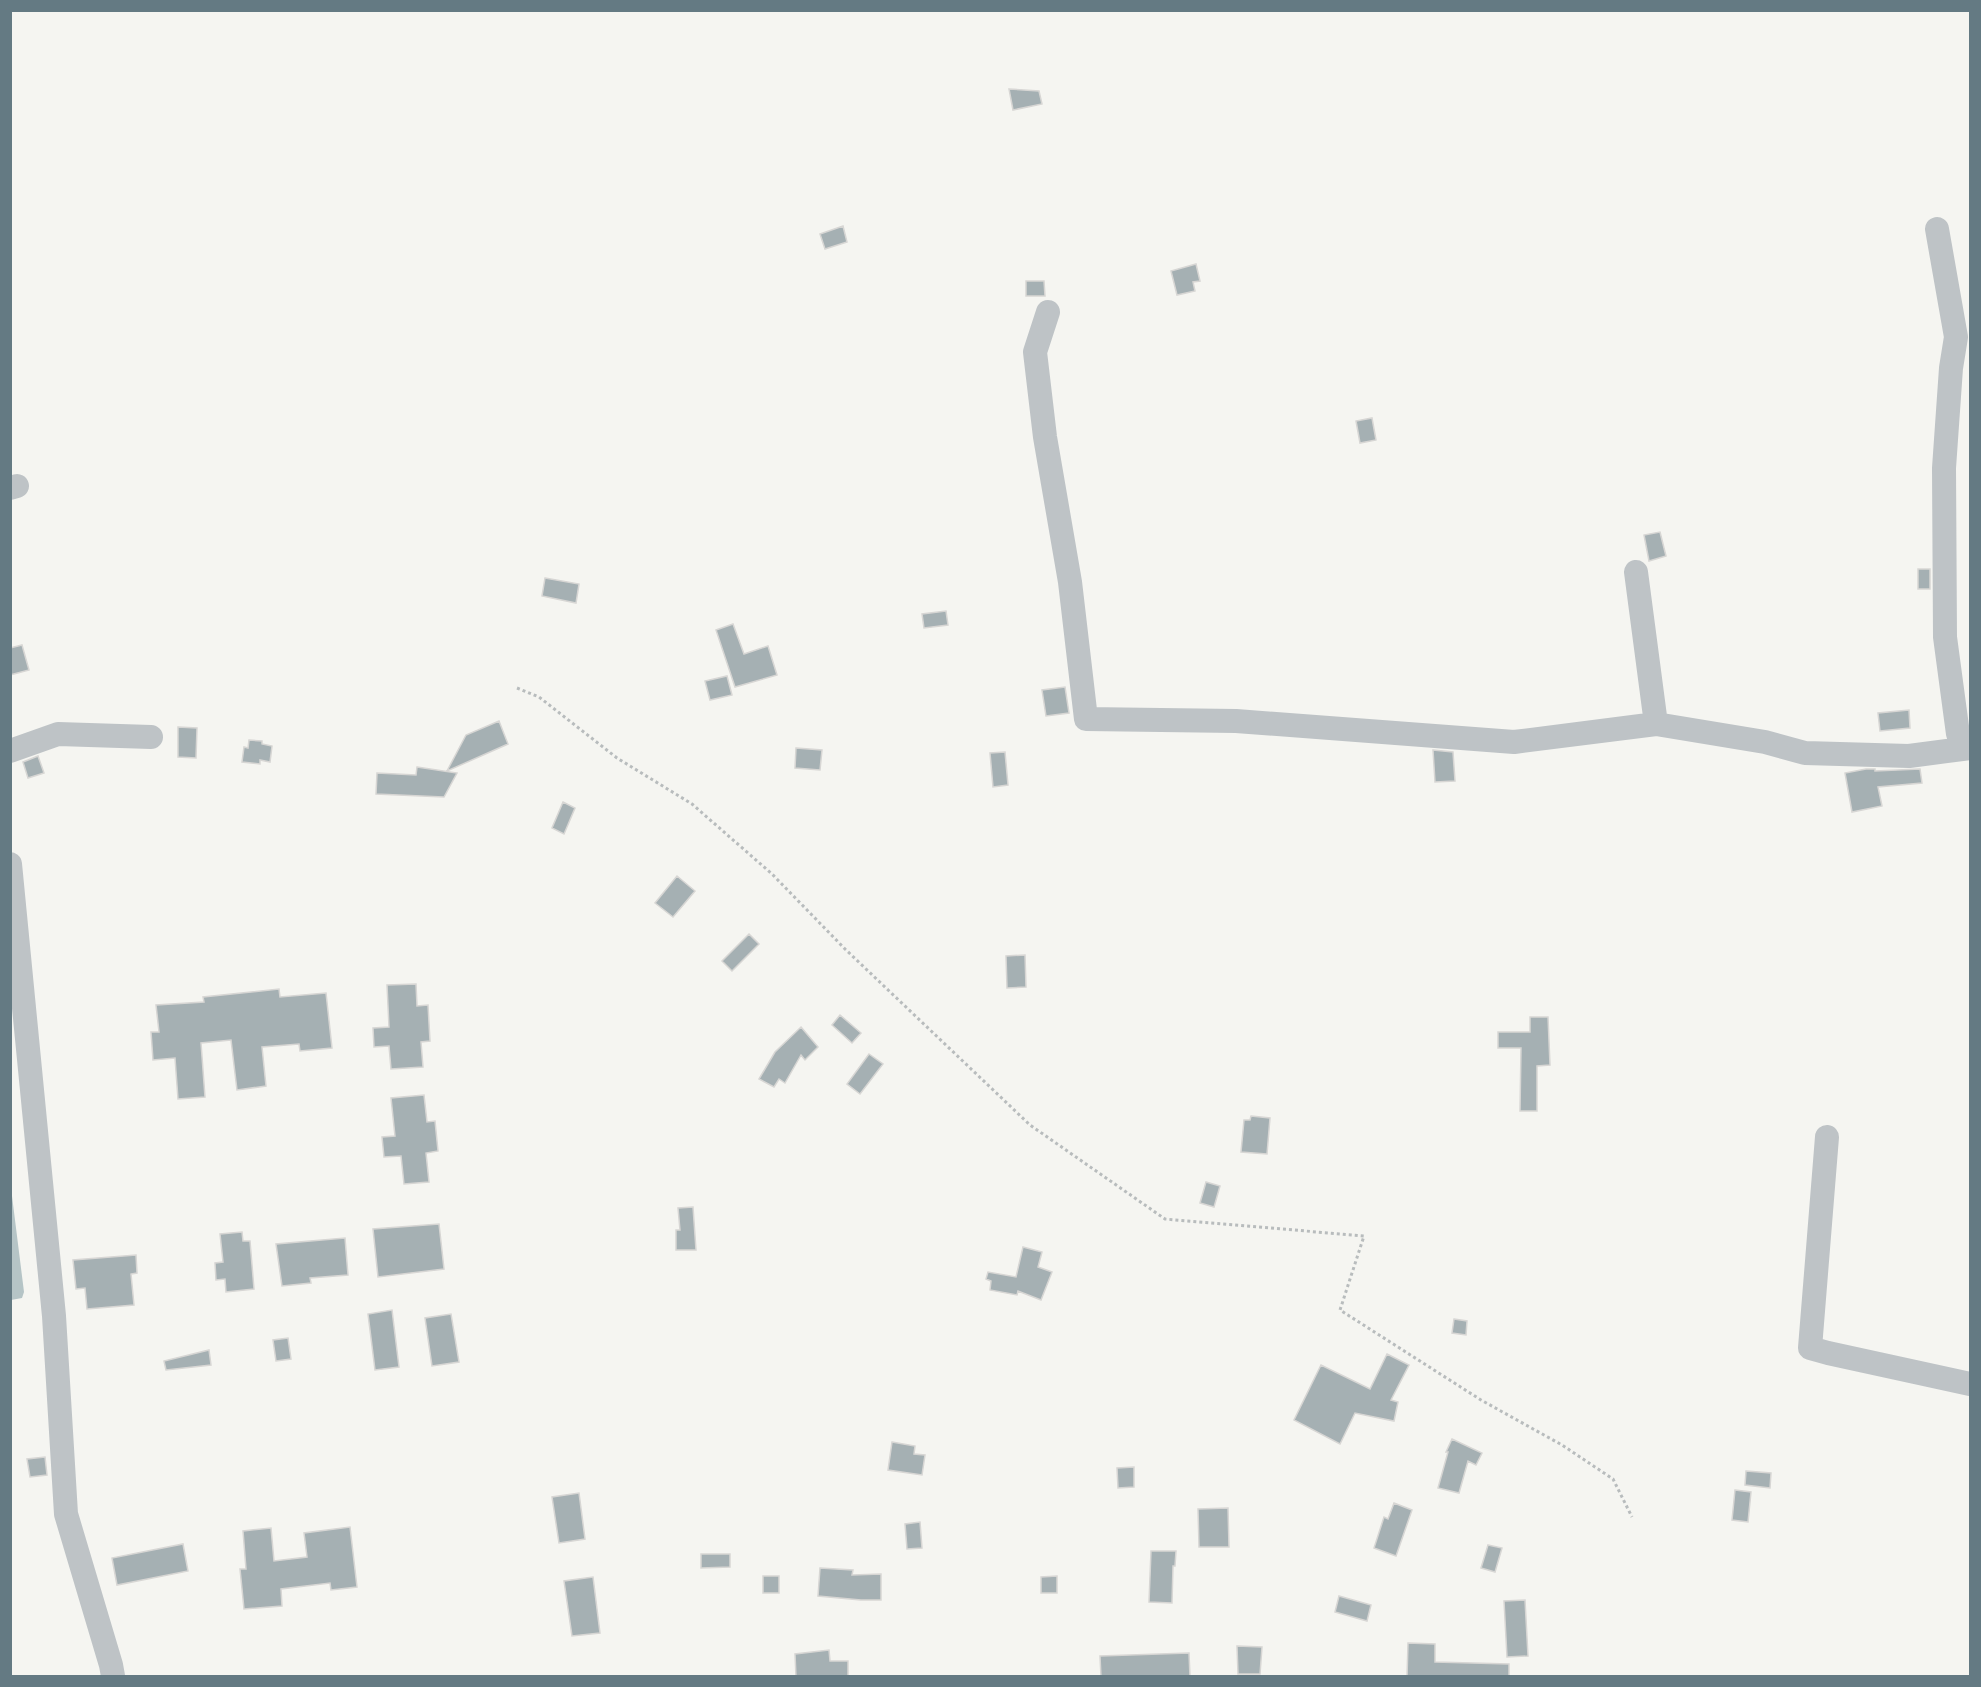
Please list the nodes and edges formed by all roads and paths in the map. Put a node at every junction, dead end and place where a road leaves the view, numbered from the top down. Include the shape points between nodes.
1 (1937, 229) dead end
2 (1048, 312) dead end
3 (1636, 572) dead end
4 (517, 688) dead end
5 (1656, 724) junction
6 (151, 737) dead end
7 (11, 747) edge
8 (1970, 748) edge
9 (10, 864) edge
10 (1827, 1137) dead end
11 (1971, 1384) edge
12 (1632, 1517) dead end
13 (113, 1677) edge

1 - 8 street via 1956,337 1944,468 1945,637 1958,734
2 - 5 street via 1035,352 1070,582 1086,719 1236,721 1514,742
3 - 5 street
4 - 12 path via 539,697 617,758 692,804 772,874 844,949 1030,1125 1165,1219 1364,1236 1340,1310 1481,1401 1562,1445 1613,1479
5 - 8 street via 1765,742 1805,753 1909,756
6 - 7 street via 58,734
9 - 13 street via 54,1316 66,1514
10 - 11 street via 1810,1348

